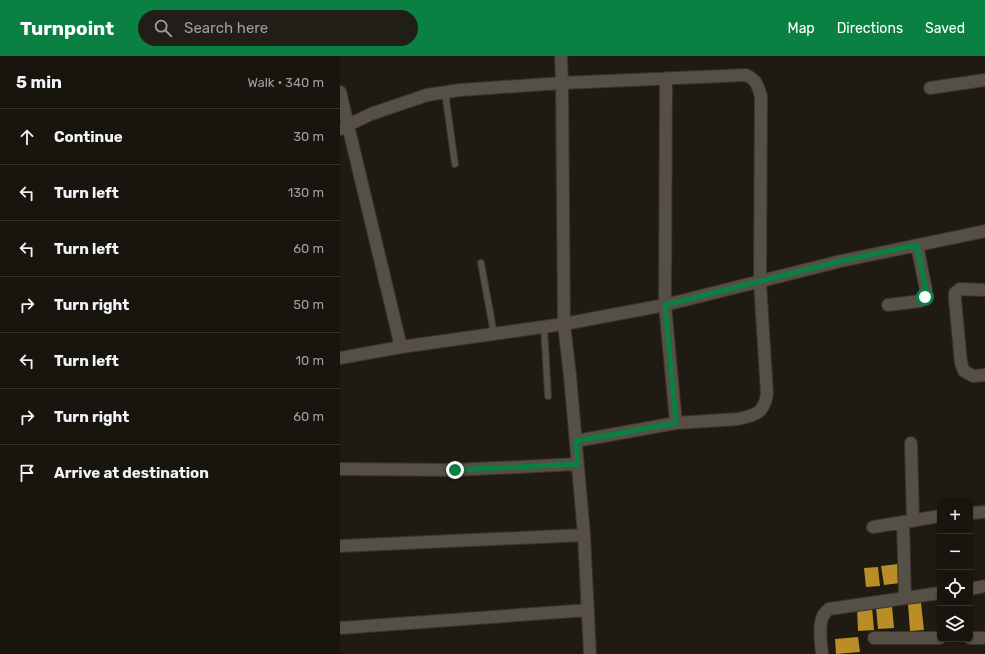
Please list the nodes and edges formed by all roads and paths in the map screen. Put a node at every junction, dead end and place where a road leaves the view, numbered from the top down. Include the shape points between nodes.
1 (561, 56) edge
2 (666, 78) junction
3 (985, 80) edge
4 (562, 83) junction
5 (930, 88) dead end
6 (340, 92) edge
7 (445, 92) junction
8 (344, 127) edge
9 (455, 164) dead end
10 (985, 231) edge
11 (917, 245) junction
12 (481, 263) dead end
13 (760, 282) junction
14 (985, 290) edge
15 (665, 305) junction
16 (888, 305) dead end
17 (564, 324) junction
18 (544, 327) junction
19 (494, 334) junction
20 (401, 347) junction
21 (340, 358) edge
22 (985, 375) edge
23 (548, 396) dead end
24 (676, 423) junction
25 (576, 441) junction
26 (911, 443) dead end
27 (578, 464) junction
28 (340, 469) edge
29 (985, 512) edge
30 (973, 513) edge
31 (937, 517) edge
32 (908, 522) junction
33 (873, 527) dead end
34 (584, 535) junction
35 (340, 546) edge
36 (985, 586) edge
37 (973, 588) edge
38 (937, 593) edge
39 (905, 598) junction
40 (588, 610) junction
41 (340, 628) edge
42 (874, 638) dead end
43 (937, 638) edge
44 (973, 638) edge
45 (985, 638) edge
46 (590, 654) edge
47 (822, 654) edge

1 - 4 street
2 - 4 street
2 - 13 street via 746,75 757,84 761,96
2 - 15 street
3 - 5 street
4 - 7 street
4 - 17 street
6 - 8 street
7 - 8 street via 427,95 371,114
7 - 9 lane
8 - 20 street
10 - 11 street
11 - 13 street
11 - 16 street via 926,290 925,297 920,301
12 - 19 lane
13 - 15 street
13 - 24 street via 767,394 765,405 748,417
14 - 22 street via 960,289 955,293 961,363 964,371 973,376
15 - 17 street
15 - 24 street
17 - 18 street
17 - 25 street
18 - 19 street
18 - 23 lane
19 - 20 street
20 - 21 street
24 - 25 street
25 - 27 street
26 - 32 street
27 - 28 street via 455,470
27 - 34 street
29 - 30 street
31 - 32 street
32 - 33 street
32 - 39 street
34 - 35 street
34 - 40 street
36 - 37 street
38 - 39 street
39 - 47 street via 829,609 824,613 821,623
40 - 41 street
40 - 46 street
42 - 43 street
44 - 45 street

